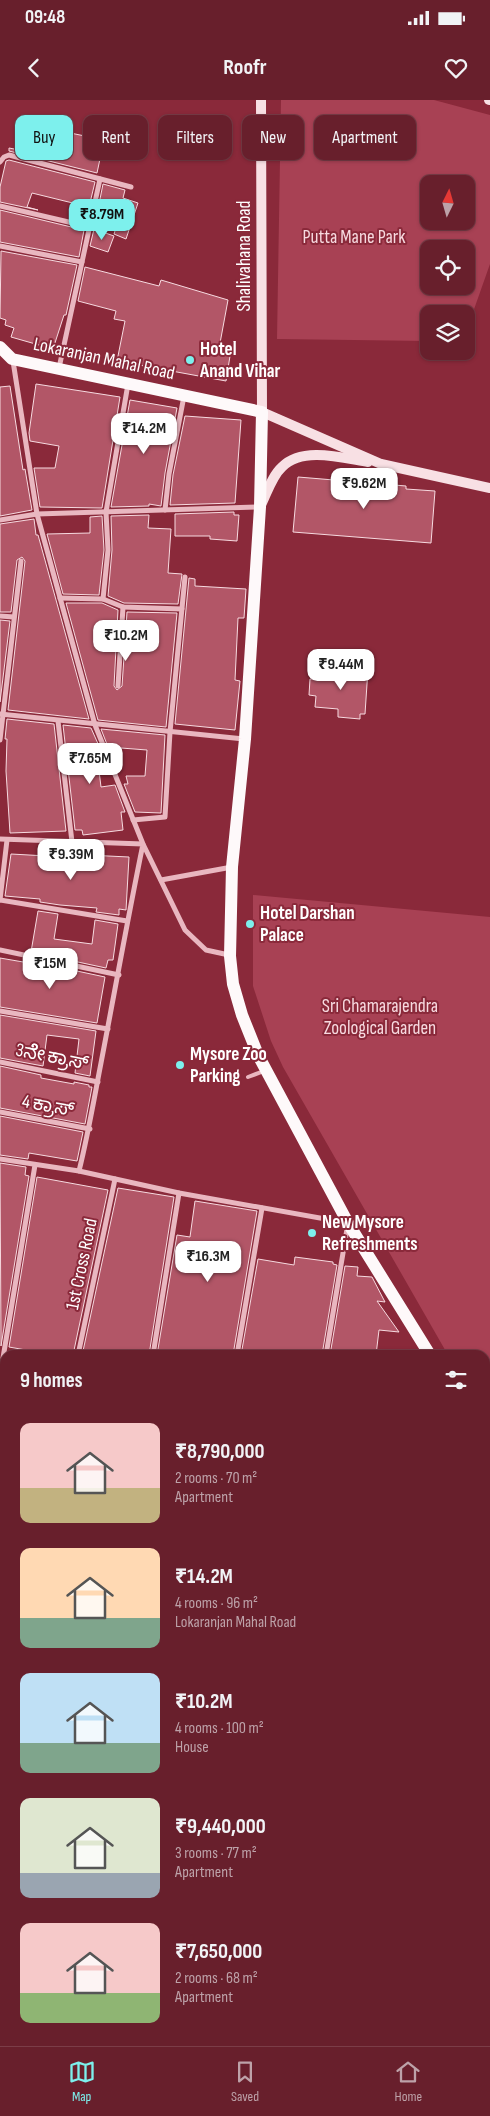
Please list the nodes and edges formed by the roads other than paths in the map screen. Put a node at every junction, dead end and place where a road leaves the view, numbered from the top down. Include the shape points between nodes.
1 (261, 100) edge
2 (0, 162) edge
3 (100, 179) junction
4 (130, 186) dead end
5 (0, 206) edge
6 (90, 227) junction
7 (0, 246) edge
8 (82, 262) junction
9 (0, 349) edge
10 (12, 359) junction
11 (59, 369) junction
12 (128, 384) junction
13 (184, 396) junction
14 (262, 412) junction
15 (381, 464) junction
16 (490, 488) edge
17 (260, 507) junction
18 (165, 510) junction
19 (106, 512) junction
20 (37, 514) junction
21 (0, 520) edge
22 (21, 560) dead end
23 (185, 577) dead end
24 (60, 598) junction
25 (103, 599) junction
26 (123, 606) junction
27 (182, 609) junction
28 (0, 616) edge
29 (14, 617) junction
30 (118, 686) dead end
31 (2, 714) edge
32 (58, 721) junction
33 (95, 725) junction
34 (170, 732) junction
35 (244, 739) junction
36 (0, 740) edge
37 (133, 820) junction
38 (0, 839) edge
39 (7, 840) junction
40 (72, 842) junction
41 (143, 844) junction
42 (232, 867) junction
43 (161, 880) junction
44 (0, 900) edge
45 (127, 921) junction
46 (0, 950) edge
47 (230, 956) junction
48 (119, 975) junction
49 (0, 1011) edge
50 (108, 1029) junction
51 (0, 1062) edge
52 (266, 1070) junction
53 (248, 1076) dead end
54 (98, 1082) junction
55 (0, 1112) edge
56 (90, 1129) junction
57 (0, 1159) edge
58 (35, 1165) junction
59 (78, 1171) junction
60 (116, 1179) junction
61 (179, 1193) junction
62 (262, 1208) junction
63 (348, 1223) junction
64 (4, 1350) edge
65 (79, 1350) edge
66 (154, 1350) edge
67 (238, 1350) edge
68 (327, 1350) edge
69 (427, 1350) edge

1 - 14 main road, Shalivahana Road
2 - 3 street via 9,155
3 - 4 street
3 - 6 street
5 - 6 street
6 - 8 street
7 - 8 street
8 - 11 street
9 - 10 main road, Lokaranjan Mahal Road
10 - 11 main road, Lokaranjan Mahal Road
10 - 20 street
11 - 12 main road, Lokaranjan Mahal Road
12 - 13 main road, Lokaranjan Mahal Road
12 - 19 street
13 - 14 main road, Lokaranjan Mahal Road
13 - 18 street
14 - 15 main road, Lokaranjan Mahal Road
14 - 17 main road
15 - 16 main road, Lokaranjan Mahal Road
15 - 17 main road via 327,456 298,456 282,467
17 - 18 street
17 - 35 main road
18 - 19 street
19 - 20 street
19 - 25 street via 107,573
20 - 21 street
20 - 24 street
22 - 29 street
23 - 27 street
24 - 25 street
24 - 33 street
25 - 26 street
26 - 27 street
26 - 30 street
27 - 34 street
28 - 29 street
29 - 31 street
31 - 32 street
31 - 36 street
32 - 33 street
32 - 40 street
33 - 34 street
33 - 37 street
34 - 35 street
34 - 37 street via 165,817
35 - 42 main road
37 - 41 street
38 - 39 street
39 - 40 street
39 - 44 street
40 - 41 street
41 - 43 street
41 - 45 street
42 - 43 street
42 - 47 main road
43 - 47 street via 185,930 206,950
44 - 45 street
45 - 48 street
46 - 48 street
47 - 52 main road via 232,984
48 - 50 street
49 - 50 street
50 - 54 street
51 - 54 street, 3ನೆೇ ಕ್ರಾಸ್
52 - 53 lane
52 - 63 main road
54 - 56 street
55 - 56 street, 4 ಕ್ರಾಸ್
56 - 59 street
57 - 58 street
58 - 59 street
58 - 64 street
59 - 60 street
60 - 61 street
60 - 65 street, 1st Cross Road
61 - 62 street
61 - 66 street
62 - 63 street
62 - 67 street
63 - 68 street
63 - 69 main road

